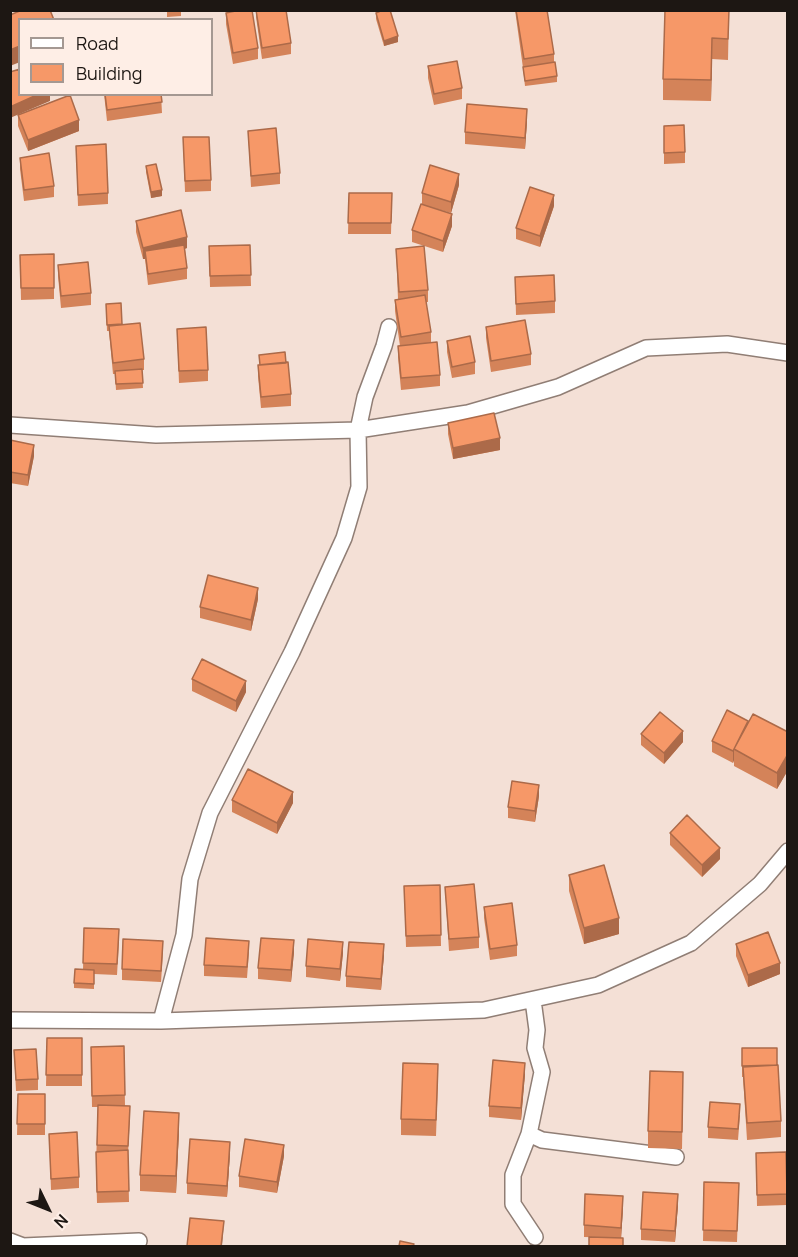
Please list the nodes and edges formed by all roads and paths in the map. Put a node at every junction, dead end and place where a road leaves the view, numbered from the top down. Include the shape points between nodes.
1 (389, 327) dead end
2 (788, 353) edge
3 (10, 424) edge
4 (358, 430) junction
5 (788, 851) edge
6 (533, 1000) junction
7 (10, 1020) edge
8 (161, 1021) junction
9 (529, 1134) junction
10 (676, 1157) dead end
11 (535, 1237) dead end
12 (10, 1241) edge
13 (139, 1241) dead end

1 - 4 street
2 - 4 street via 727,344 646,348 558,387 468,413
3 - 4 street via 156,435
4 - 8 street via 359,487 344,538 292,652 210,813 190,879 184,935
5 - 6 street via 760,884 691,943 598,985
6 - 8 street via 484,1010
6 - 9 street via 535,1048 542,1072
7 - 8 street
9 - 10 street via 543,1140
9 - 11 street via 513,1175 513,1204
12 - 13 street via 23,1246

